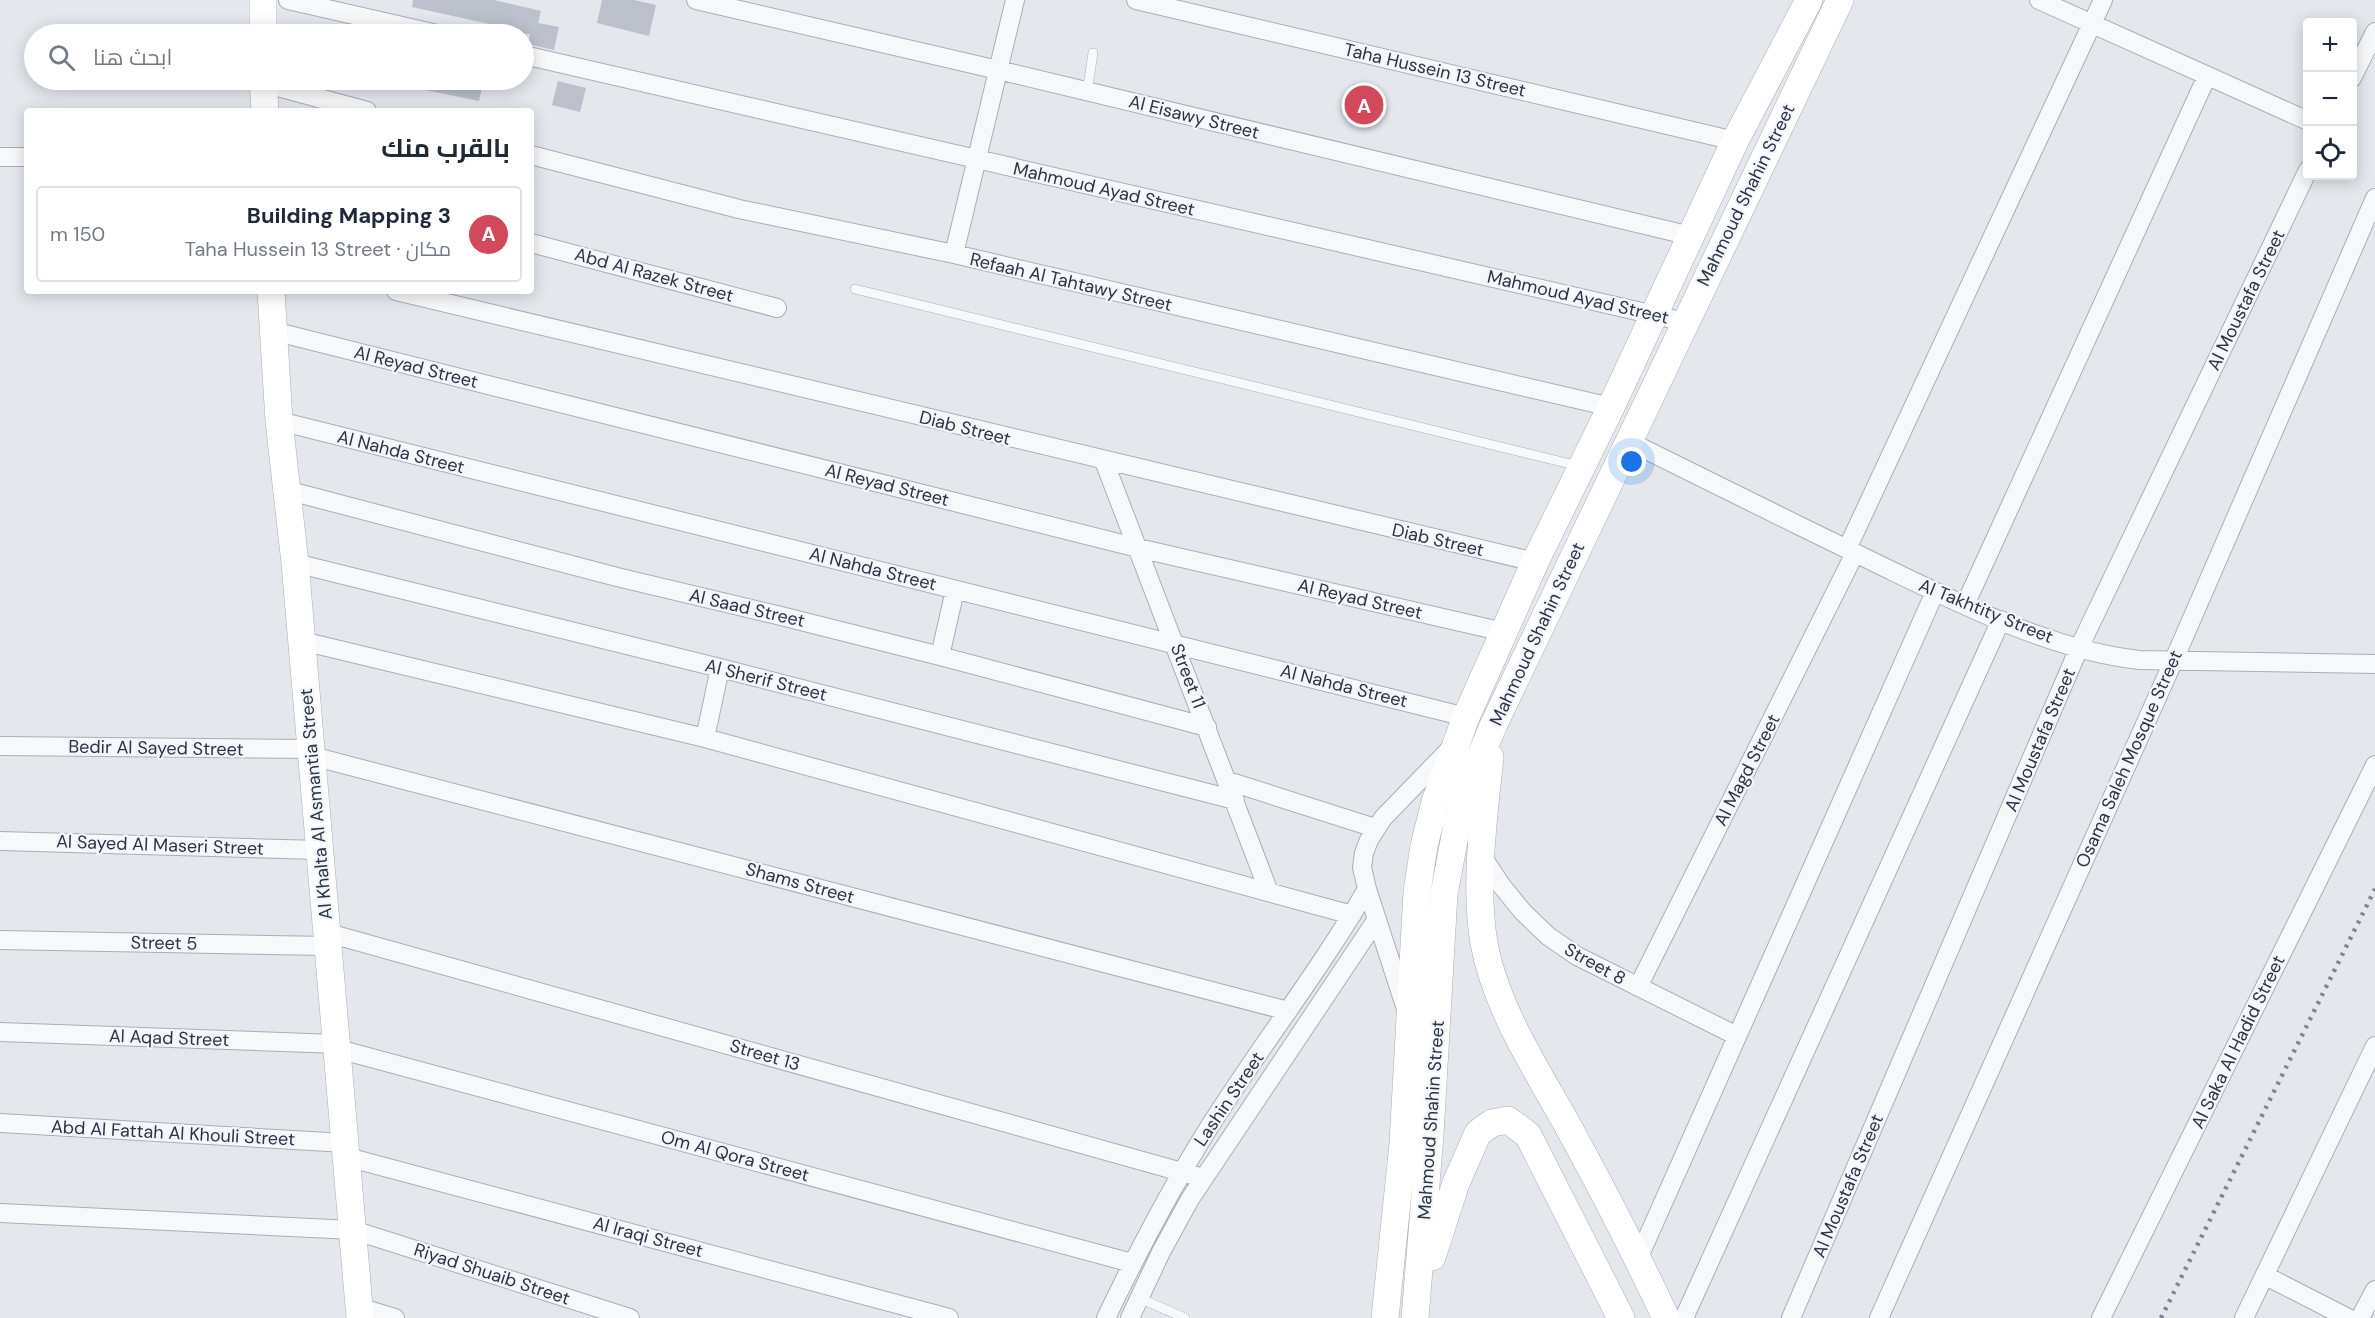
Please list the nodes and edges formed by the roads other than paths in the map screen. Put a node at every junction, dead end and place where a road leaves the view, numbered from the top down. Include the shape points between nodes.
1 (263, 0) edge
2 (288, 0) edge
3 (696, 0) edge
4 (1015, 0) edge
5 (1136, 0) edge
6 (1809, 0) edge
7 (1840, 0) edge
8 (2039, 0) edge
9 (2103, 0) edge
10 (263, 24) edge
11 (393, 24) edge
12 (2092, 24) junction
13 (2375, 32) edge
14 (1093, 53) dead end
15 (534, 57) edge
16 (998, 70) junction
17 (2355, 72) edge
18 (2207, 76) junction
19 (264, 90) edge
20 (294, 90) edge
21 (1087, 92) junction
22 (265, 108) edge
23 (357, 108) edge
24 (2303, 119) edge
25 (1735, 141) junction
26 (534, 156) edge
27 (0, 157) edge
28 (24, 157) edge
29 (977, 160) junction
30 (2303, 178) edge
31 (2375, 198) edge
32 (1691, 236) junction
33 (534, 244) edge
34 (954, 254) junction
35 (855, 289) dead end
36 (271, 294) edge
37 (408, 294) edge
38 (777, 308) dead end
39 (1654, 315) junction
40 (1685, 322) junction
41 (273, 331) junction
42 (1611, 407) junction
43 (279, 421) junction
44 (1628, 441) junction
45 (1104, 461) junction
46 (1582, 466) junction
47 (286, 490) junction
48 (1138, 548) junction
49 (1851, 551) junction
50 (1534, 562) junction
51 (295, 564) junction
52 (955, 590) junction
53 (1935, 592) junction
54 (1965, 605) junction
55 (2001, 620) junction
56 (1504, 632) junction
57 (302, 641) junction
58 (1175, 645) junction
59 (2079, 648) junction
60 (940, 656) junction
61 (2173, 662) junction
62 (2375, 664) edge
63 (720, 668) junction
64 (1493, 726) junction
65 (1207, 727) junction
66 (1462, 728) junction
67 (705, 738) junction
68 (0, 746) edge
69 (312, 753) junction
70 (2375, 765) edge
71 (1228, 781) junction
72 (1235, 800) junction
73 (1376, 828) junction
74 (0, 841) edge
75 (320, 850) junction
76 (1482, 855) junction
77 (1367, 889) junction
78 (1269, 892) junction
79 (1352, 915) junction
80 (1377, 919) junction
81 (0, 940) edge
82 (328, 940) junction
83 (1334, 944) junction
84 (1351, 958) junction
85 (1638, 987) junction
86 (1288, 1011) junction
87 (1411, 1025) junction
88 (0, 1032) edge
89 (1737, 1036) junction
90 (2375, 1046) edge
91 (337, 1047) junction
92 (0, 1123) edge
93 (346, 1150) junction
94 (1182, 1171) junction
95 (1203, 1178) junction
96 (0, 1213) edge
97 (353, 1230) junction
98 (1638, 1258) junction
99 (1132, 1263) junction
100 (2266, 1276) junction
101 (2375, 1290) edge
102 (1139, 1298) junction
103 (1416, 1308) edge
104 (360, 1312) edge
105 (395, 1318) edge
106 (630, 1318) edge
107 (949, 1318) edge
108 (1106, 1318) edge
109 (1130, 1318) edge
110 (1185, 1318) edge
111 (1385, 1318) edge
112 (1621, 1318) edge
113 (1666, 1318) edge
114 (1684, 1318) edge
115 (1791, 1318) edge
116 (1879, 1318) edge
117 (2102, 1318) edge
118 (2244, 1318) edge
119 (2348, 1318) edge
120 (2360, 1318) edge

1 - 10 main road
2 - 11 street
3 - 16 street, Al Eisawy Street
4 - 16 street
5 - 25 street, Taha Hussein 13 Street
6 - 25 main road, Mahmoud Shahin Street
7 - 40 main road, Mahmoud Shahin Street
8 - 12 street
9 - 12 street, Al Magd Street
12 - 18 street
12 - 49 street, Al Magd Street
13 - 17 street
14 - 21 lane
15 - 29 street, Mahmoud Ayad Street
16 - 21 street, Al Eisawy Street
16 - 29 street
18 - 24 street
18 - 54 street
19 - 22 main road
20 - 23 street
21 - 32 street, Al Eisawy Street
25 - 32 main road, Mahmoud Shahin Street
26 - 34 street, Refaah Al Tahtawy Street via 739,209
27 - 28 street
29 - 34 street
29 - 39 street, Mahmoud Ayad Street
30 - 59 street, Al Moustafa Street
31 - 61 street, Osama Saleh Mosque Street
32 - 39 main road, Mahmoud Shahin Street
33 - 38 street, Abd Al Razek Street
34 - 42 street, Refaah Al Tahtawy Street
35 - 46 lane
36 - 41 main road, Al Khalta Al Asmantia Street
37 - 45 street, Diab Street
39 - 40 street, Mahmoud Ayad Street
39 - 42 main road, Mahmoud Shahin Street
40 - 44 main road, Mahmoud Shahin Street
41 - 43 main road, Al Khalta Al Asmantia Street
41 - 48 street, Al Reyad Street
42 - 46 main road, Mahmoud Shahin Street
43 - 47 main road, Al Khalta Al Asmantia Street
43 - 52 street, Al Nahda Street
44 - 49 street, Al Takhtity Street
44 - 64 main road, Mahmoud Shahin Street
45 - 48 street, Street 11
45 - 50 street, Diab Street
46 - 50 main road, Mahmoud Shahin Street
47 - 51 main road, Al Khalta Al Asmantia Street
47 - 60 street, Al Saad Street via 617,578
48 - 56 street, Al Reyad Street
48 - 58 street, Street 11
49 - 53 street, Al Takhtity Street
49 - 85 street, Al Magd Street
50 - 56 main road, Mahmoud Shahin Street
51 - 57 main road, Al Khalta Al Asmantia Street
51 - 63 street, Al Sherif Street
52 - 58 street, Al Nahda Street
52 - 60 street
53 - 54 street, Al Takhtity Street
53 - 89 street
54 - 55 street, Al Takhtity Street
55 - 59 street, Al Takhtity Street
55 - 114 street
56 - 66 main road, Mahmoud Shahin Street
57 - 67 street
57 - 69 main road, Al Khalta Al Asmantia Street
58 - 65 street, Street 11
58 - 66 street, Al Nahda Street
59 - 61 street, Al Takhtity Street via 2108,657
59 - 115 street, Al Moustafa Street
60 - 65 street, Al Saad Street
61 - 62 street, Al Takhtity Street
61 - 116 street, Osama Saleh Mosque Street
63 - 67 street
63 - 72 street, Al Sherif Street
64 - 76 main road
64 - 103 main road, Mahmoud Shahin Street via 1456,825 1444,894 1431,1135
65 - 71 street, Street 11
66 - 73 street
66 - 87 main road, Mahmoud Shahin Street via 1435,802 1424,846 1414,930
67 - 78 street
68 - 69 street, Bedir Al Sayed Street
69 - 75 main road, Al Khalta Al Asmantia Street
69 - 86 street, Shams Street
70 - 117 street, Al Saka Al Hadid Street
71 - 72 street, Street 11
71 - 73 street
72 - 78 street, Street 11
73 - 77 street via 1364,853 1362,867
74 - 75 street, Al Sayed Al Maseri Street
75 - 82 main road, Al Khalta Al Asmantia Street
76 - 85 street, Street 8 via 1508,894 1548,936 1577,956
76 - 98 main road via 1481,906 1492,978 1526,1051
77 - 79 street, Lashin Street
77 - 80 street
78 - 79 street
79 - 83 street, Lashin Street
80 - 84 street, Lashin Street
80 - 87 street
81 - 82 street, Street 5
82 - 91 main road, Al Khalta Al Asmantia Street
82 - 94 street, Street 13
83 - 84 street
83 - 86 street, Lashin Street
84 - 95 street, Lashin Street
85 - 89 street, Street 8
86 - 94 street, Lashin Street
87 - 111 main road, Mahmoud Shahin Street
88 - 91 street, Al Aqad Street
89 - 98 street
90 - 100 street
91 - 93 main road, Al Khalta Al Asmantia Street
91 - 99 street, Om Al Qora Street
92 - 93 street, Abd Al Fattah Al Khouli Street
93 - 97 main road, Al Khalta Al Asmantia Street
93 - 107 street, Al Iraqi Street
94 - 95 street, Street 13
94 - 99 street, Lashin Street
95 - 102 street, Lashin Street via 1175,1224
96 - 97 street, Riyad Shuaib Street
97 - 104 main road, Al Khalta Al Asmantia Street
97 - 106 street, Riyad Shuaib Street
98 - 113 main road
99 - 108 street, Lashin Street
100 - 118 street
100 - 119 street
101 - 120 street
102 - 109 street, Lashin Street
102 - 110 lane
103 - 112 main road via 1456,1184 1478,1133 1492,1123 1508,1120 1528,1135
104 - 105 street

